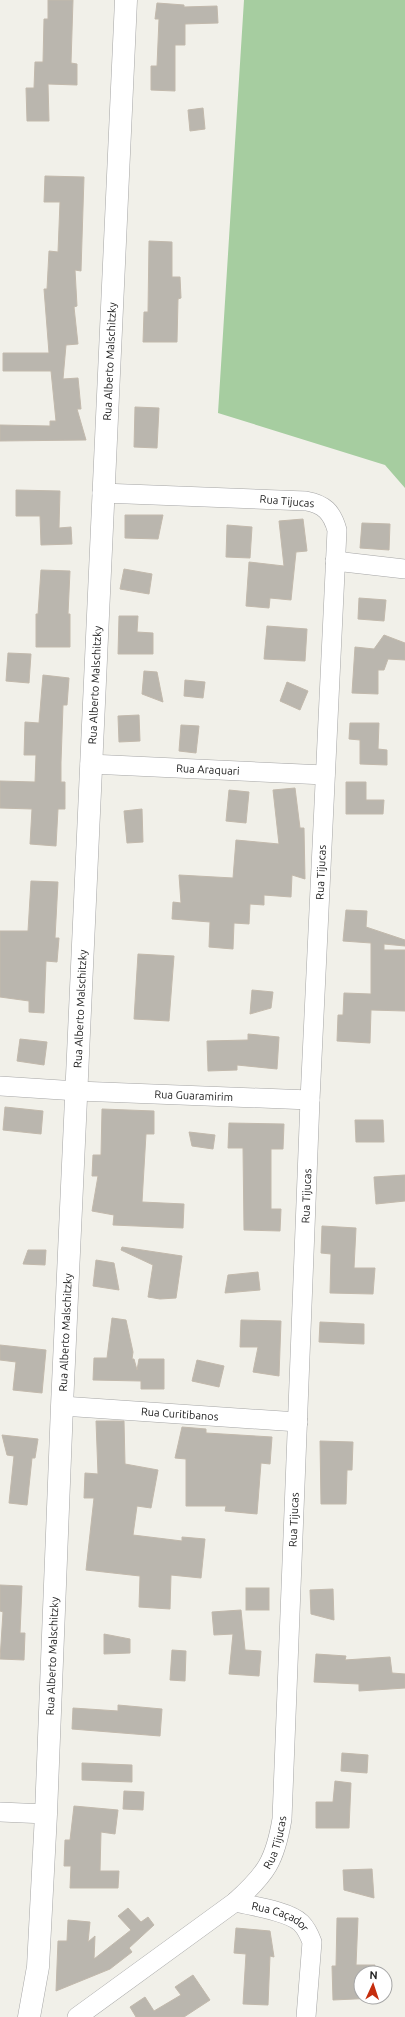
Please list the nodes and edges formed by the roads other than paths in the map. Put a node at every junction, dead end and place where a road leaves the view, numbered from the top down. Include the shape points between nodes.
1 (126, 0) edge
2 (102, 493) junction
3 (335, 561) junction
4 (405, 569) edge
5 (90, 764) junction
6 (325, 775) junction
7 (0, 1086) edge
8 (77, 1091) junction
9 (310, 1100) junction
10 (62, 1406) junction
11 (298, 1422) junction
12 (0, 1812) edge
13 (46, 1814) junction
14 (235, 1902) junction
15 (29, 2017) edge
16 (77, 2017) edge
17 (306, 2017) edge

1 - 2 street, Rua Alberto Malschitzky
2 - 3 street, Rua Tijucas via 318,503 334,518 337,530
2 - 5 street, Rua Alberto Malschitzky
3 - 4 street
3 - 6 street, Rua Tijucas
5 - 6 street, Rua Araquari
5 - 8 street, Rua Alberto Malschitzky
6 - 9 street, Rua Tijucas
7 - 8 street, Rua Guaramirim
8 - 9 street, Rua Guaramirim
8 - 10 street, Rua Alberto Malschitzky
9 - 11 street, Rua Tijucas
10 - 11 street, Rua Curitibanos
10 - 13 street, Rua Alberto Malschitzky
11 - 14 street, Rua Tijucas via 282,1818 273,1857 266,1871
12 - 13 street
13 - 15 street, Rua Alberto Malschitzky via 38,1967
14 - 16 street, Rua Tijucas
14 - 17 street, Rua Caçador via 290,1916 309,1932 312,1942

